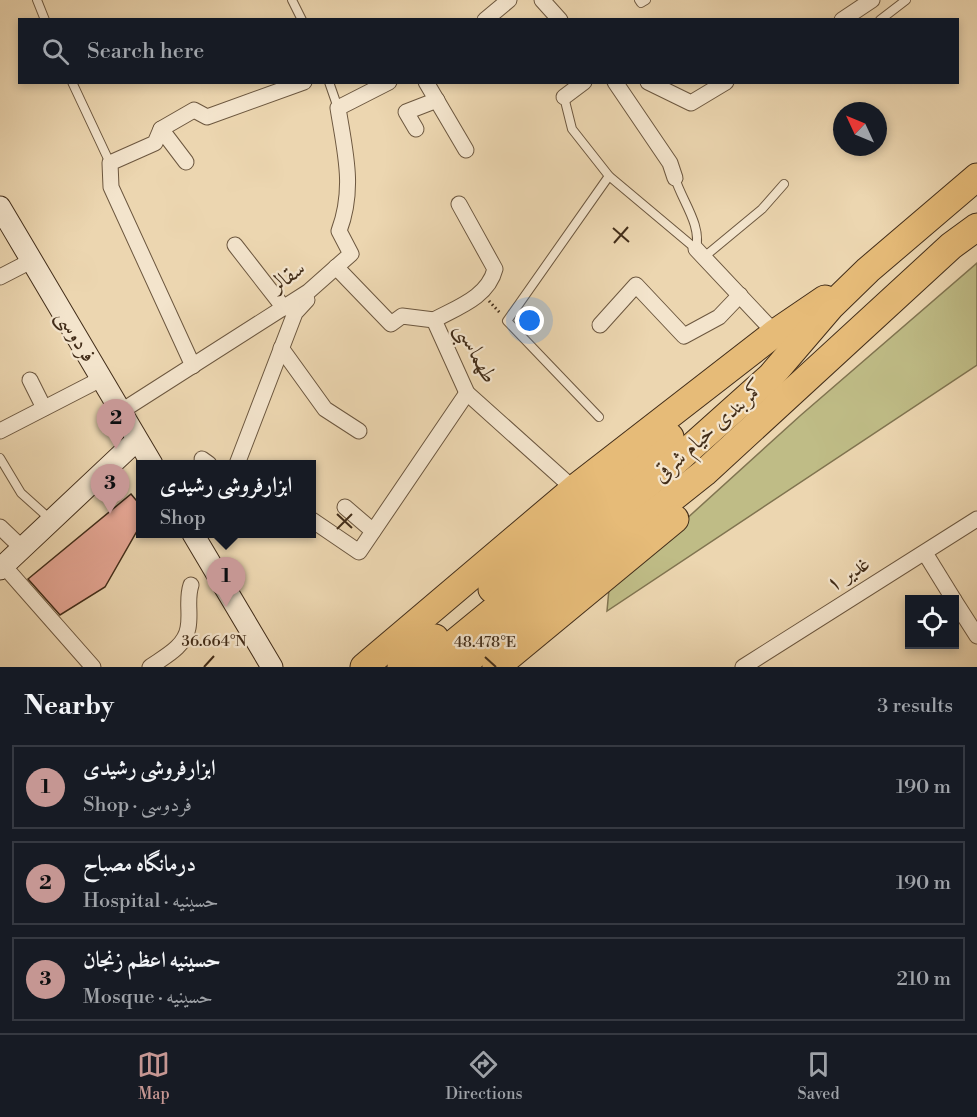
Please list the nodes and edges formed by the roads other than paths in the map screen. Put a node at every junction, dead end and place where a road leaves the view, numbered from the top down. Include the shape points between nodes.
1 (37, 0) edge
2 (292, 0) edge
3 (509, 0) edge
4 (542, 0) edge
5 (639, 0) edge
6 (646, 0) edge
7 (872, 0) edge
8 (906, 0) edge
9 (44, 18) edge
10 (301, 18) edge
11 (487, 18) edge
12 (558, 18) edge
13 (845, 18) edge
14 (883, 18) edge
15 (73, 84) edge
16 (298, 84) edge
17 (330, 84) edge
18 (385, 84) edge
19 (427, 84) edge
20 (581, 84) edge
21 (616, 84) edge
22 (652, 84) edge
23 (723, 84) edge
24 (564, 97) joint
25 (437, 100) junction
26 (338, 108) junction
27 (160, 129) junction
28 (417, 129) dead end
29 (466, 150) dead end
30 (186, 162) dead end
31 (110, 163) junction
32 (609, 176) junction
33 (977, 177) edge
34 (675, 178) joint
35 (784, 184) dead end
36 (459, 204) dead end
37 (0, 207) edge
38 (977, 217) edge
39 (977, 227) edge
40 (977, 238) edge
41 (235, 245) dead end
42 (951, 246) junction
43 (700, 253) junction
44 (32, 261) junction
45 (336, 267) junction
46 (868, 270) junction
47 (0, 277) edge
48 (308, 292) junction
49 (740, 295) junction
50 (284, 308) junction
51 (434, 320) junction
52 (600, 325) dead end
53 (775, 333) junction
54 (281, 348) junction
55 (822, 364) junction
56 (193, 366) junction
57 (101, 379) junction
58 (30, 380) dead end
59 (467, 393) junction
60 (44, 408) junction
61 (120, 412) junction
62 (599, 417) dead end
63 (0, 431) edge
64 (359, 431) dead end
65 (137, 440) junction
66 (0, 458) edge
67 (149, 460) edge
68 (239, 460) edge
69 (574, 489) junction
70 (345, 507) dead end
71 (977, 519) edge
72 (52, 521) junction
73 (316, 523) edge
74 (0, 527) edge
75 (373, 531) junction
76 (195, 538) edge
77 (22, 549) junction
78 (925, 553) junction
79 (2, 567) edge
80 (610, 573) junction
81 (191, 585) dead end
82 (951, 595) edge
83 (959, 608) edge
84 (406, 632) junction
85 (977, 636) edge
86 (750, 665) edge
87 (93, 667) edge
88 (150, 667) edge
89 (272, 667) edge
90 (364, 667) edge
91 (399, 667) edge
92 (425, 667) edge
93 (459, 667) edge
94 (496, 667) edge
95 (524, 667) edge

1 - 9 lane
2 - 10 lane
3 - 11 street
4 - 12 street
5 - 6 lane
7 - 13 street
8 - 14 lane
15 - 31 lane
16 - 27 street via 207,117 194,110
17 - 26 lane
18 - 26 street
19 - 25 street
20 - 24 street
21 - 34 street via 670,163
22 - 23 street via 690,103
24 - 32 lane via 572,129
25 - 28 street via 406,112
25 - 29 street
26 - 45 street, سقالر via 349,174 346,212 339,231 351,254
27 - 30 street
27 - 31 street via 155,143
31 - 56 street via 111,187
32 - 43 lane
32 - 62 lane via 507,321
33 - 46 highway, کمربندی خیام شرقی
34 - 43 lane via 696,225
35 - 43 lane via 762,209
36 - 51 street via 495,269 482,293
37 - 44 main road, فردوسی
38 - 42 highway
39 - 42 highway, کمربندی خیام شرقی
40 - 42 street
41 - 50 street
42 - 55 highway, کمربندی خیام شرقی
43 - 49 street
44 - 47 street
44 - 57 main road, فردوسی
45 - 48 street, سقالر
45 - 51 street, طهماسبی via 391,324 402,316
46 - 53 highway
46 - 91 highway
46 - 92 highway, کمربندی خیام شرقی via 771,376 677,460
48 - 50 street, سقالر
48 - 54 street
49 - 52 street via 719,317 684,336 636,285
49 - 53 street
50 - 56 street, سقالر
51 - 59 street, طهماسبی
53 - 69 highway
54 - 64 street via 325,408
54 - 68 street
55 - 80 highway via 703,496
55 - 93 highway, کمربندی خیام شرقی via 704,473
56 - 61 street, سقالر
57 - 60 street
57 - 61 main road, فردوسی
58 - 60 street
59 - 69 street, طهماسبی
59 - 75 street
60 - 63 street
61 - 65 main road, فردوسی
65 - 67 main road, فردوسی
65 - 72 main road
66 - 72 lane via 21,493
69 - 84 highway
70 - 75 street
71 - 78 street, غدیر ۱
72 - 77 main road
73 - 75 street via 359,552
74 - 77 street
76 - 89 main road
77 - 79 main road
78 - 82 street
78 - 86 street, غدیر ۱
79 - 87 street via 50,612
80 - 94 highway
80 - 95 highway
81 - 88 street via 187,595 188,629 177,649
83 - 85 street
84 - 90 highway
84 - 91 highway via 398,646

